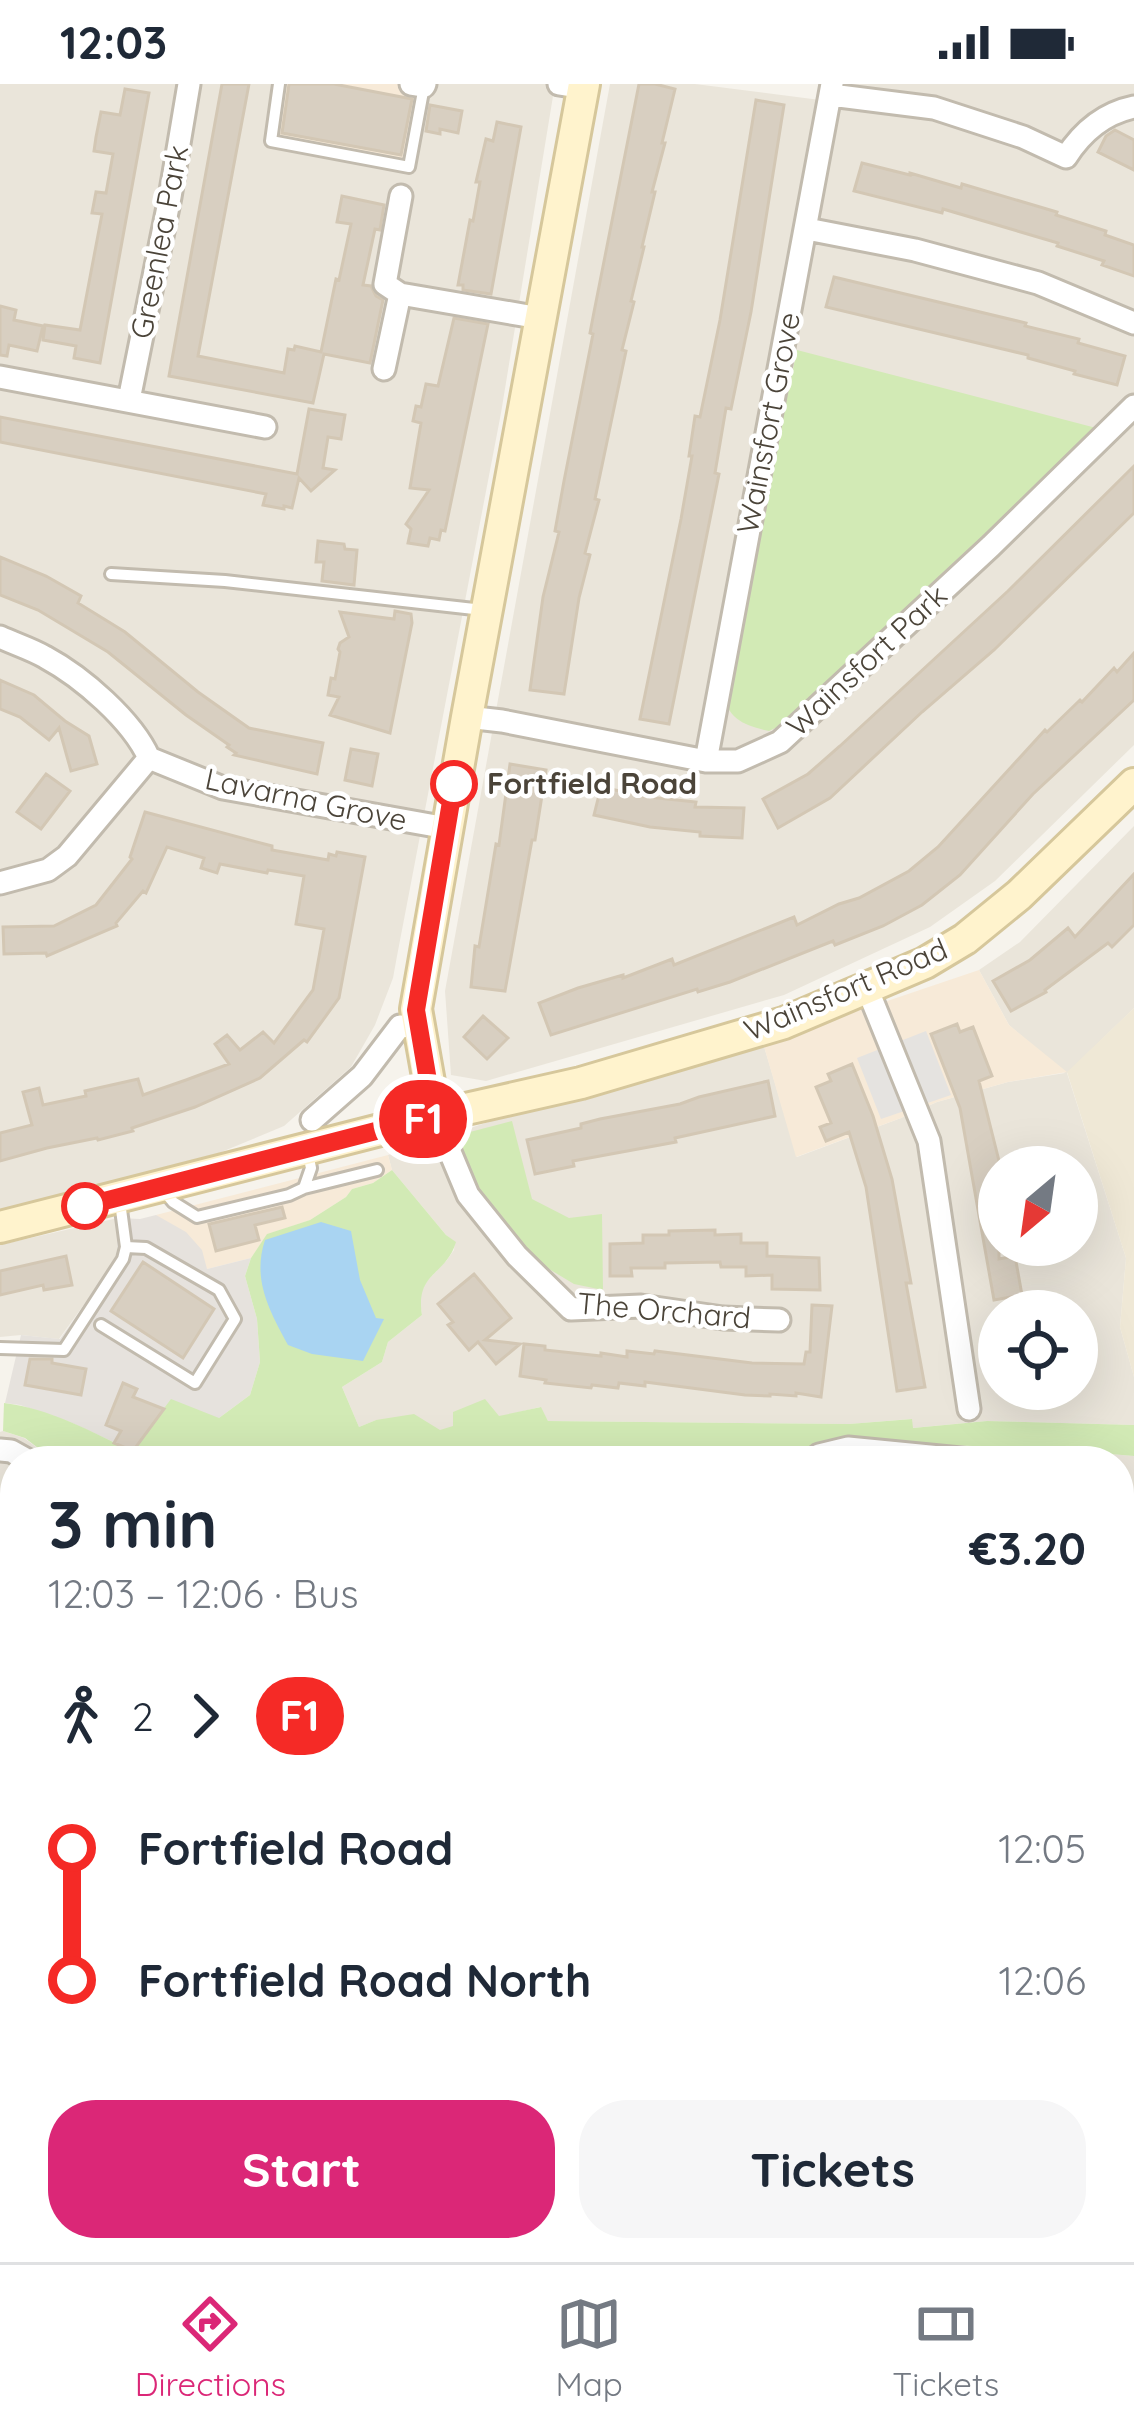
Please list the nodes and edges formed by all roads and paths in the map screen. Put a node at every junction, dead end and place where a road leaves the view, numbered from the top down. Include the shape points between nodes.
1 (189, 84) edge
2 (279, 84) edge
3 (420, 85) edge
4 (576, 85) edge
5 (831, 90) edge
6 (1134, 107) edge
7 (401, 196) dead end
8 (806, 229) junction
9 (400, 293) junction
10 (540, 318) junction
11 (1134, 323) edge
12 (385, 369) dead end
13 (0, 377) edge
14 (129, 400) junction
15 (1134, 406) edge
16 (265, 427) dead end
17 (111, 574) dead end
18 (486, 610) junction
19 (0, 638) edge
20 (466, 717) junction
21 (149, 758) junction
22 (706, 761) junction
23 (1134, 784) edge
24 (447, 828) junction
25 (0, 883) edge
26 (867, 988) junction
27 (417, 1028) junction
28 (434, 1116) junction
29 (310, 1135) junction
30 (377, 1170) dead end
31 (160, 1187) junction
32 (304, 1188) junction
33 (119, 1197) junction
34 (0, 1227) edge
35 (126, 1247) junction
36 (778, 1321) dead end
37 (101, 1325) dead end
38 (0, 1348) edge
39 (969, 1409) dead end

1 - 14 street, Greenlea Park
2 - 3 lane via 271,141 409,166
4 - 10 main road
5 - 6 street via 934,108 1066,157 1095,125
5 - 8 street, Wainsfort Grove
7 - 9 street via 385,284
8 - 11 street via 1038,283
8 - 22 street, Wainsfort Grove
9 - 10 street
9 - 12 street
10 - 18 main road
13 - 14 street
14 - 16 street
15 - 22 street, Wainsfort Park via 780,742 738,761
17 - 18 lane
18 - 20 main road
19 - 21 street via 74,675 140,737
20 - 22 street, Wainsfort Park
20 - 24 main road
21 - 24 street, Lavarna Grove via 223,788
21 - 25 street via 67,856
23 - 26 main road, Wainsfort Road via 965,939
24 - 27 main road
26 - 28 main road, Wainsfort Road via 764,1029
26 - 39 street via 929,1141
27 - 28 main road
27 - 29 street via 400,1026
28 - 29 main road
28 - 36 street, The Orchard via 468,1195 571,1309 641,1306
29 - 31 main road
29 - 32 lane
30 - 32 lane
31 - 32 lane via 197,1217
31 - 33 main road
33 - 34 main road
33 - 35 lane
35 - 37 lane via 146,1247 219,1290 235,1319 195,1383
35 - 38 lane via 64,1350

